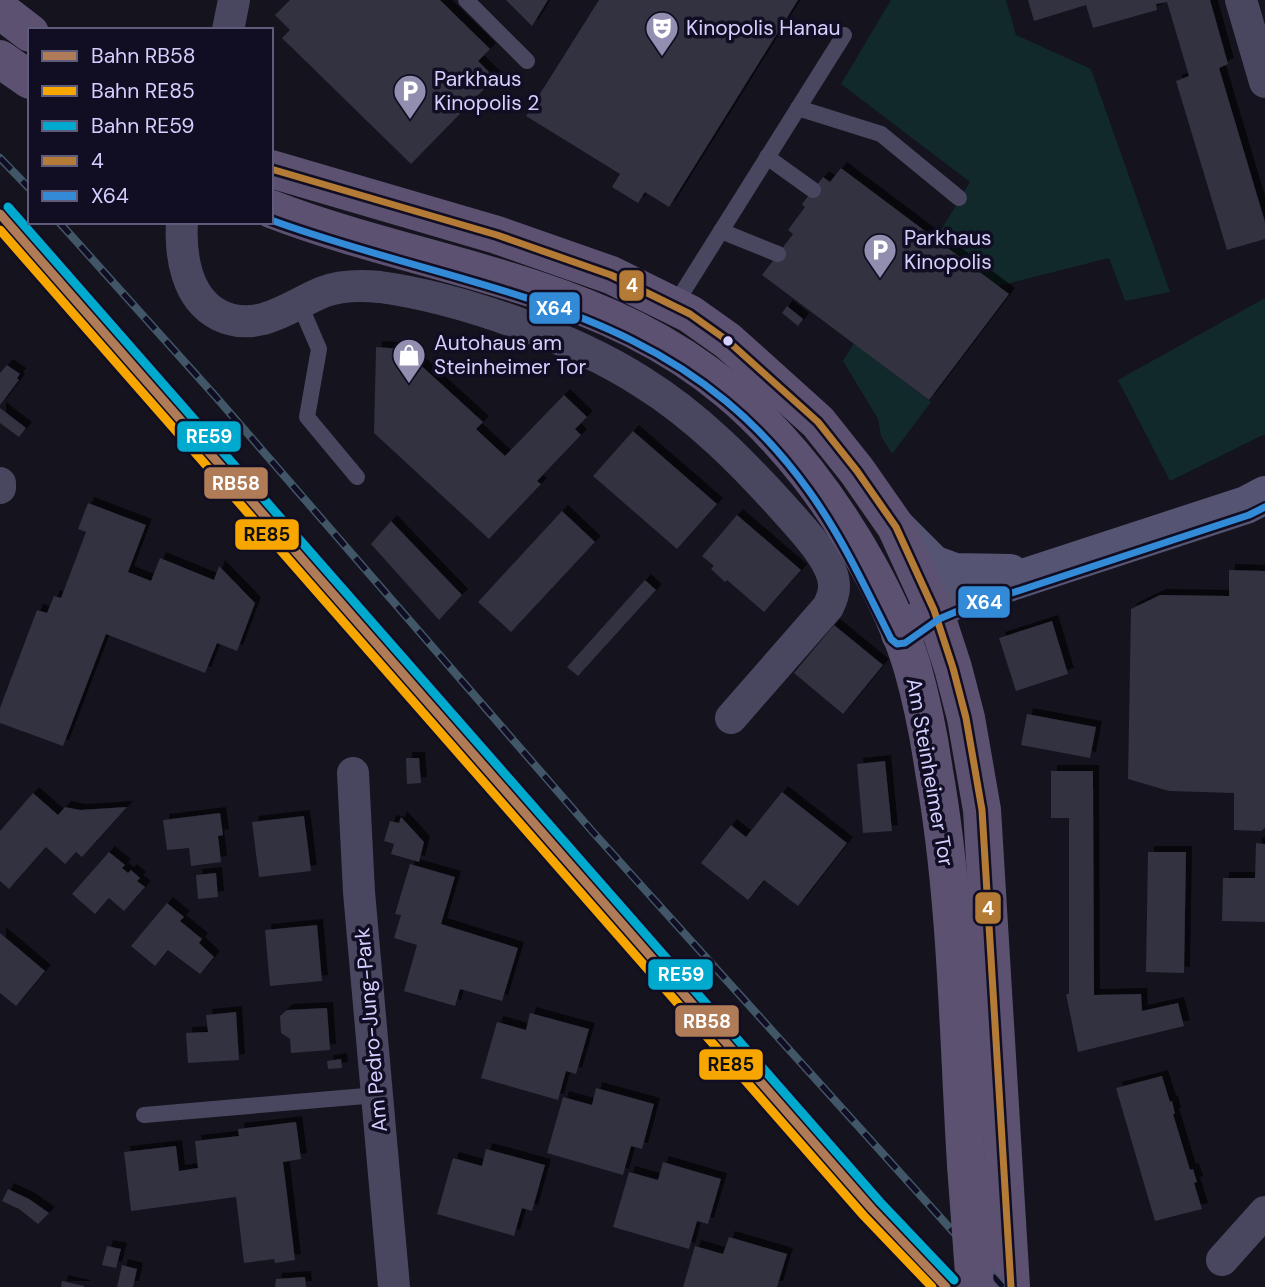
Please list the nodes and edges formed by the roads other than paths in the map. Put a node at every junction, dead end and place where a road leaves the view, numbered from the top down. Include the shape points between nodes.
1 (234, 0) edge
2 (466, 0) edge
3 (1241, 0) edge
4 (0, 10) edge
5 (228, 28) edge
6 (28, 31) edge
7 (844, 35) dead end
8 (0, 59) edge
9 (527, 61) dead end
10 (28, 79) edge
11 (1265, 82) edge
12 (798, 108) junction
13 (767, 157) junction
14 (273, 170) edge
15 (813, 190) dead end
16 (959, 198) dead end
17 (273, 209) edge
18 (182, 224) edge
19 (721, 231) junction
20 (778, 254) dead end
21 (300, 305) junction
22 (674, 306) junction
23 (357, 477) dead end
24 (1259, 502) edge
25 (896, 527) junction
26 (1036, 574) junction
27 (934, 611) junction
28 (900, 634) junction
29 (731, 718) dead end
30 (353, 773) dead end
31 (377, 1095) junction
32 (144, 1115) dead end
33 (1265, 1212) edge
34 (1222, 1260) dead end
35 (394, 1287) edge
36 (975, 1287) edge
37 (1011, 1287) edge

1 - 5 street
2 - 9 lane
3 - 11 street
4 - 6 main road
7 - 12 lane
8 - 10 main road
12 - 13 lane
12 - 16 lane via 881,134
13 - 15 lane
13 - 19 lane
14 - 22 main road, Am Steinheimer Tor via 497,235 611,275
17 - 28 main road, Am Steinheimer Tor via 566,300 633,329 694,363 742,400 829,501 866,561
18 - 21 street via 190,284 218,314 246,322 263,321
19 - 20 lane
19 - 22 lane
21 - 23 lane via 319,349 307,416
21 - 29 street via 342,286 362,285 417,293 487,314 595,356 643,382 723,446 810,537 834,586 828,607
22 - 25 main road, Am Steinheimer Tor via 728,341 818,422
24 - 26 main road
25 - 26 main road via 933,564 955,572
25 - 27 main road, Am Steinheimer Tor
26 - 27 main road
27 - 28 main road
27 - 37 main road, Am Steinheimer Tor via 967,718 982,810
28 - 36 main road, Am Steinheimer Tor, bridge via 927,725 942,812
30 - 31 street, Am Pedro-Jung-Park
31 - 32 lane
31 - 35 street, Am Pedro-Jung-Park
33 - 34 street

